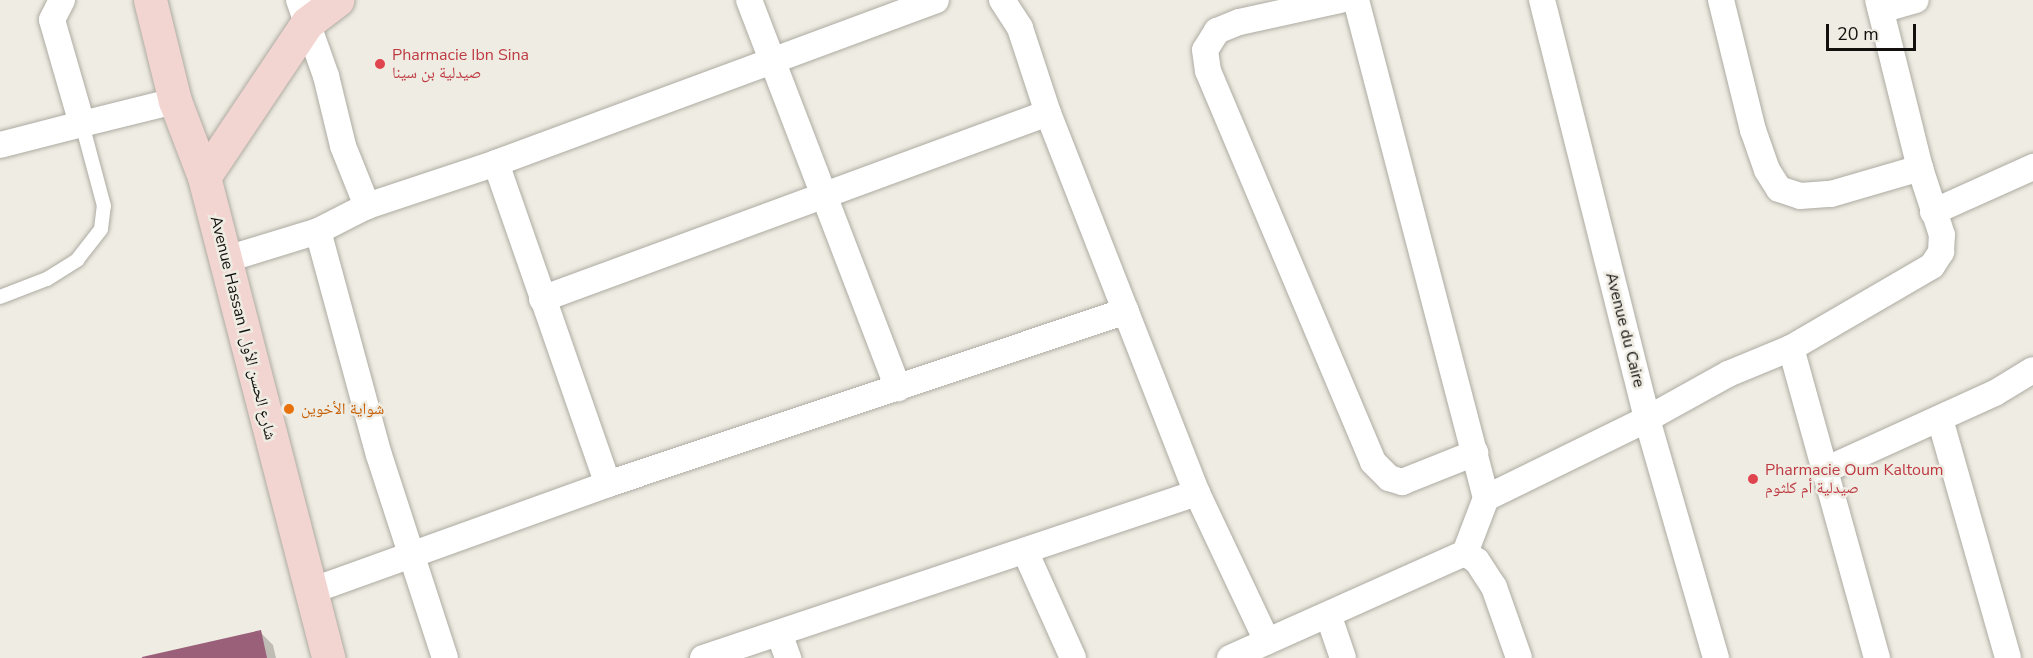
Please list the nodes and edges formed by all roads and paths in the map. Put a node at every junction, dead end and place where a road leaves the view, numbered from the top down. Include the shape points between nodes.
1 (150, 0) edge
2 (337, 0) edge
3 (748, 0) edge
4 (936, 0) edge
5 (1002, 0) edge
6 (1340, 0) edge
7 (1356, 0) edge
8 (1542, 0) edge
9 (1721, 0) edge
10 (1916, 0) edge
11 (1879, 5) edge
12 (53, 7) edge
13 (303, 12) edge
14 (770, 61) junction
15 (175, 101) junction
16 (1048, 113) junction
17 (82, 124) junction
18 (0, 145) edge
19 (496, 163) junction
20 (2033, 167) edge
21 (1920, 168) junction
22 (204, 177) junction
23 (823, 196) junction
24 (367, 206) junction
25 (1934, 212) junction
26 (318, 231) junction
27 (226, 259) junction
28 (0, 297) edge
29 (542, 299) junction
30 (1126, 311) junction
31 (1791, 348) junction
32 (2033, 370) edge
33 (898, 388) junction
34 (1647, 419) junction
35 (1940, 419) junction
36 (1475, 453) junction
37 (1824, 471) junction
38 (608, 484) junction
39 (1197, 492) junction
40 (1486, 498) junction
41 (1025, 551) junction
42 (408, 553) junction
43 (1466, 553) junction
44 (310, 591) junction
45 (1329, 617) junction
46 (778, 633) junction
47 (1267, 641) junction
48 (328, 658) edge
49 (445, 658) edge
50 (703, 658) edge
51 (788, 658) edge
52 (1073, 658) edge
53 (1230, 658) edge
54 (1343, 658) edge
55 (1519, 658) edge
56 (1716, 658) edge
57 (1877, 658) edge
58 (2008, 658) edge

1 - 15 main road, Avenue Hassan I شارع الحسن الأول
2 - 13 main road
3 - 14 street
4 - 14 street
5 - 16 street via 1020,28
6 - 36 street via 1239,22 1217,31 1205,50 1208,71 1373,462 1389,478 1402,482
7 - 36 street
8 - 34 street, Avenue du Caire
9 - 21 street via 1753,130 1767,170 1779,189 1800,196 1831,195
10 - 11 street
11 - 21 street
12 - 17 street
13 - 22 main road
13 - 24 street via 343,146
14 - 19 street
14 - 23 street
15 - 17 street
15 - 22 main road, Avenue Hassan I شارع الحسن الأول
16 - 23 street
16 - 30 street
17 - 18 street
17 - 28 lane via 104,206 101,229 77,260 47,279
19 - 24 street
19 - 29 street
20 - 25 street
21 - 25 street
22 - 27 main road, Avenue Hassan I شارع الحسن الأول
23 - 29 street
23 - 33 street
24 - 26 street
25 - 31 street via 1942,235 1941,252 1932,266
26 - 27 street
26 - 42 street
27 - 44 main road, Avenue Hassan I شارع الحسن الأول
29 - 38 street
30 - 33 street
30 - 39 street
31 - 34 street via 1728,374
31 - 37 street
32 - 35 street via 2014,384
33 - 38 street
34 - 40 street
34 - 56 street, Avenue du Caire
35 - 37 street
35 - 58 street
36 - 40 street
37 - 57 street
38 - 42 street
39 - 41 street
39 - 47 street
40 - 43 street
41 - 46 street
41 - 52 street
42 - 44 street
42 - 49 street
43 - 45 street
43 - 55 street via 1477,561 1494,587
44 - 48 main road, Avenue Hassan I شارع الحسن الأول
45 - 47 street
45 - 54 street
46 - 50 street
46 - 51 street
47 - 53 street

